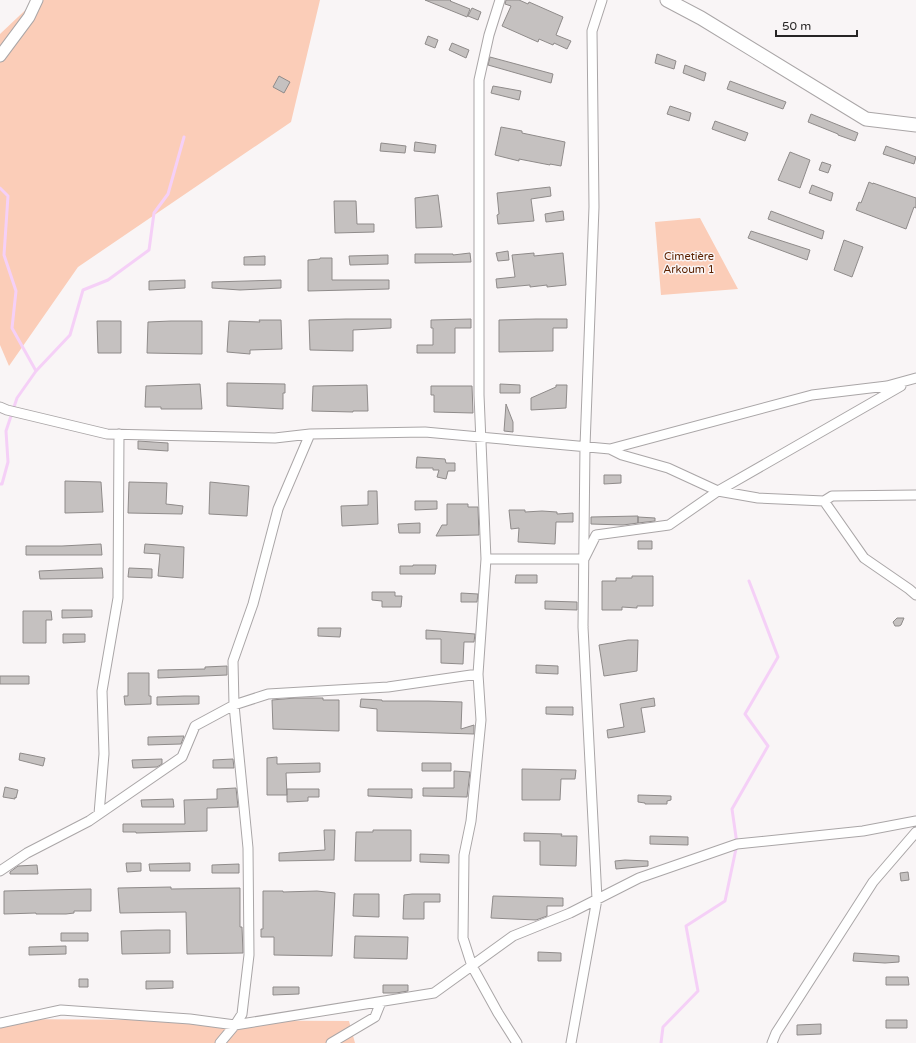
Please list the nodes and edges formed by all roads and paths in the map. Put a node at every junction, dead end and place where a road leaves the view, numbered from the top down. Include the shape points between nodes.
1 (37, 0) edge
2 (500, 0) edge
3 (602, 0) edge
4 (667, 0) edge
5 (0, 56) edge
6 (916, 125) edge
7 (915, 378) edge
8 (0, 400) edge
9 (4, 408) edge
10 (120, 434) junction
11 (310, 434) junction
12 (482, 437) junction
13 (585, 446) junction
14 (610, 449) junction
15 (718, 491) junction
16 (916, 494) edge
17 (824, 501) junction
18 (486, 559) junction
19 (584, 559) junction
20 (916, 595) edge
21 (478, 674) junction
22 (234, 705) junction
23 (99, 814) junction
24 (916, 821) edge
25 (916, 832) edge
26 (0, 871) edge
27 (597, 900) junction
28 (472, 966) junction
29 (381, 1002) junction
30 (0, 1023) edge
31 (236, 1025) junction
32 (220, 1043) edge
33 (331, 1043) edge
34 (517, 1043) edge
35 (571, 1043) edge
36 (772, 1043) edge

1 - 5 street via 29,17
2 - 12 street via 479,80 479,394
3 - 13 street via 592,31 594,207
4 - 6 main road via 701,18 866,119
7 - 14 street via 887,386 812,395
7 - 15 street
8 - 9 street
9 - 10 street via 107,434
10 - 11 street via 274,438
10 - 23 street via 118,598 102,691 104,754
11 - 12 street via 425,432
11 - 22 street via 278,509 253,604 233,661
12 - 13 street
12 - 18 street
13 - 14 street
13 - 19 street
14 - 15 street via 668,468
15 - 17 street via 758,498
15 - 19 street via 669,526 596,535
16 - 17 street via 832,496
17 - 20 street via 864,558
18 - 19 street
18 - 21 street
19 - 27 street via 583,627
21 - 22 street via 388,687 268,694
21 - 28 street via 481,720 471,821 464,856 463,938
22 - 23 street via 195,726 182,757
22 - 31 street via 248,848 249,955 242,1014
23 - 26 street via 27,853
24 - 27 street via 863,831 737,844 640,878
25 - 36 street via 873,882
27 - 28 street via 513,936
27 - 35 street
28 - 29 street via 434,993
28 - 34 street
29 - 31 street
29 - 33 street via 375,1017
30 - 31 street via 61,1010 190,1019
31 - 32 street

